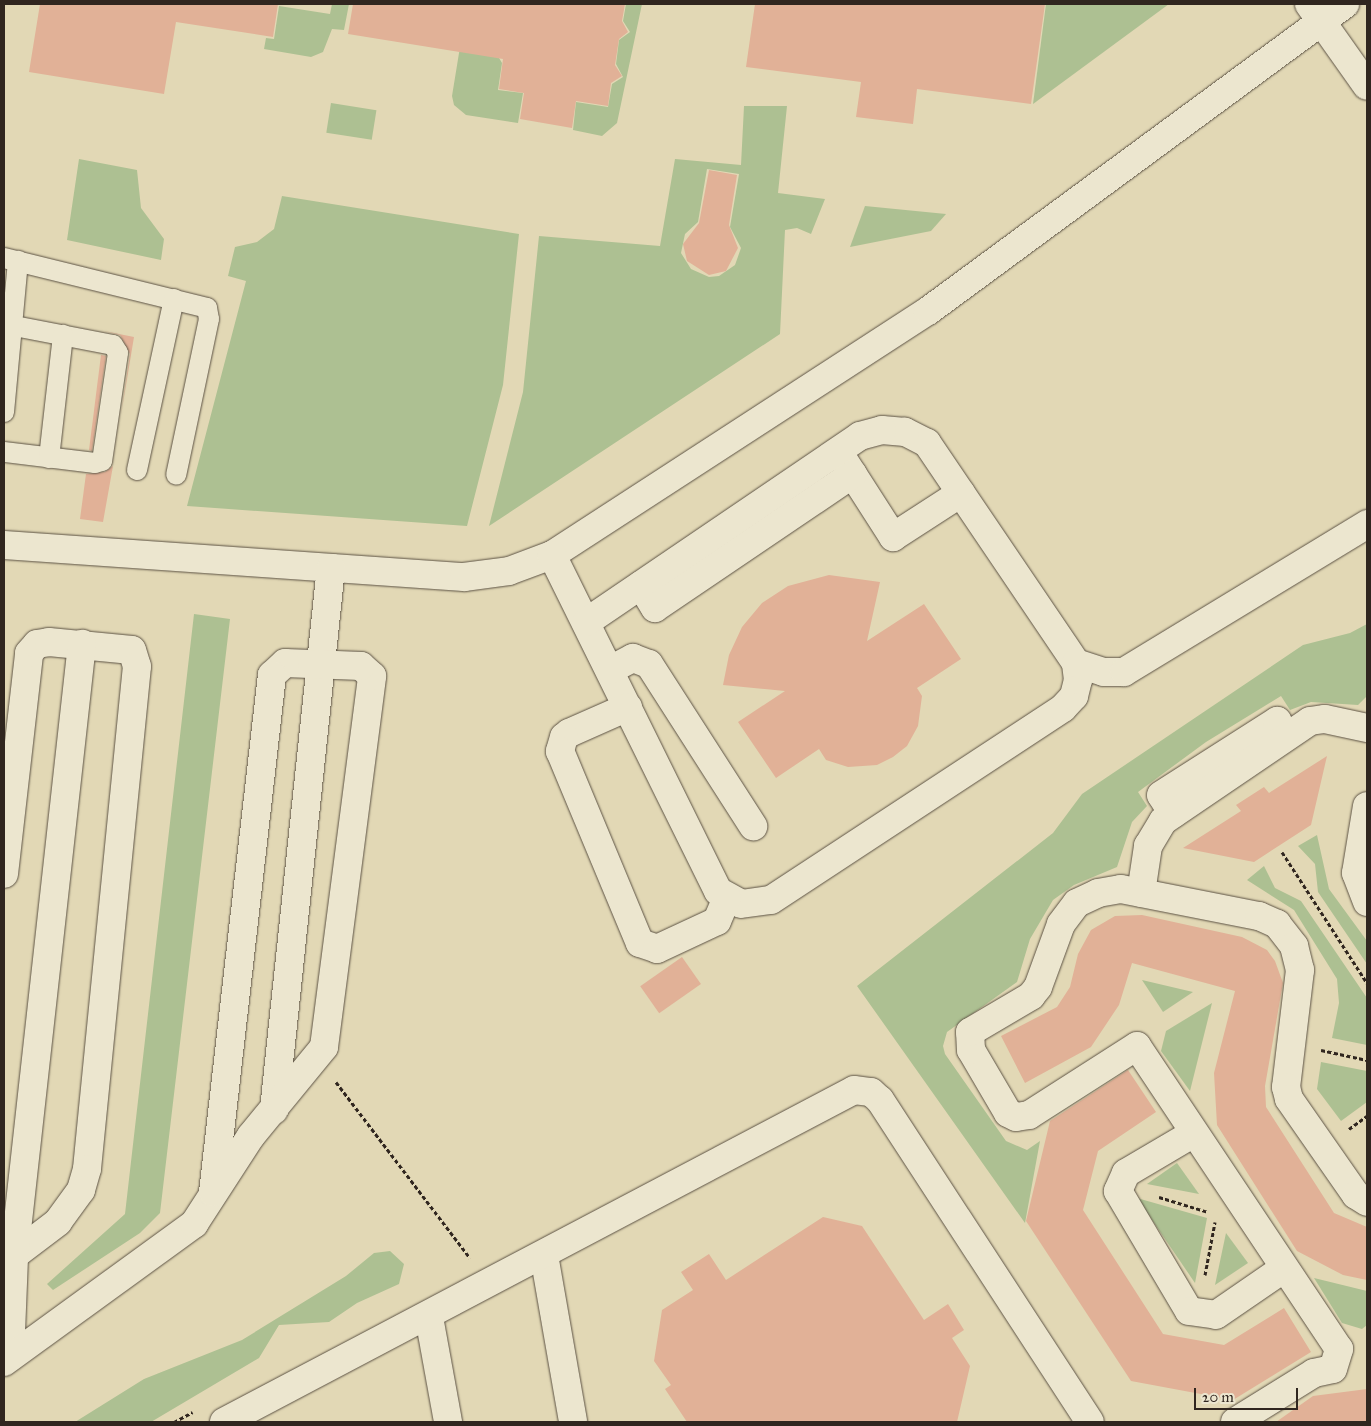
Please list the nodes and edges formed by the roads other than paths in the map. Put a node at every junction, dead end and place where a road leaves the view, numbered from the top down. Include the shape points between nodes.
1 (1345, 4) edge
2 (1315, 13) edge
3 (1367, 86) edge
4 (11, 259) edge
5 (174, 299) junction
6 (8, 325) edge
7 (63, 335) junction
8 (4, 412) edge
9 (838, 451) junction
10 (4, 452) edge
11 (49, 458) junction
12 (136, 470) dead end
13 (853, 474) junction
14 (176, 476) dead end
15 (960, 493) junction
16 (1367, 524) edge
17 (4, 545) edge
18 (552, 555) junction
19 (331, 568) junction
20 (641, 585) junction
21 (586, 622) junction
22 (82, 644) junction
23 (1076, 663) junction
24 (324, 664) junction
25 (610, 670) junction
26 (1124, 672) junction
27 (628, 707) junction
28 (1063, 708) junction
29 (1367, 728) edge
30 (1367, 806) edge
31 (753, 826) dead end
32 (4, 874) edge
33 (1141, 893) junction
34 (727, 898) junction
35 (1367, 902) edge
36 (274, 1110) junction
37 (1194, 1133) junction
38 (213, 1192) junction
39 (1367, 1202) edge
40 (544, 1255) junction
41 (9, 1260) edge
42 (1283, 1269) junction
43 (429, 1317) junction
44 (7, 1359) edge
45 (224, 1422) edge
46 (448, 1422) edge
47 (573, 1422) edge
48 (1090, 1422) edge
49 (1234, 1422) edge

1 - 2 street
2 - 3 street
2 - 18 street via 928,311
4 - 5 lane
4 - 6 lane
5 - 12 lane
5 - 14 lane via 203,306 209,313
6 - 7 lane
6 - 8 lane
7 - 11 lane
7 - 11 lane via 113,345 118,353 102,460 95,463
9 - 13 street
9 - 15 street via 860,436 882,430 905,432 927,443
9 - 20 street
10 - 11 lane
13 - 15 street via 893,538
13 - 20 street via 655,608
15 - 23 street
16 - 26 street
17 - 19 street
18 - 19 street via 509,571 464,577
18 - 21 street
19 - 24 street
20 - 21 street
21 - 25 street
22 - 32 street via 37,644 29,653
22 - 41 street
22 - 41 street via 124,647 137,657 138,666 87,1169 70,1208
23 - 26 street via 1104,672
23 - 28 street via 1078,680 1074,696
24 - 36 street
24 - 36 street via 361,666 372,676 329,1034 318,1058
24 - 38 street via 285,663 272,675
25 - 27 street
25 - 31 street via 633,658 649,664
26 - 28 street
27 - 34 street via 718,890
27 - 34 street via 569,733 564,737 560,751 640,943 657,948 717,921
28 - 34 street via 771,900 741,904
29 - 33 street via 1325,720 1310,721 1286,737 1276,721 1161,795 1173,814 1152,834
30 - 35 street via 1356,873
33 - 37 street via 1109,891 1077,903 1061,924 1038,987 1030,996 978,1025 970,1032 968,1041 1008,1113 1016,1117 1029,1115 1138,1046
33 - 39 street via 1259,916 1287,934 1299,957 1300,970 1286,1087 1289,1099 1356,1195
36 - 38 street via 251,1136
37 - 42 street
37 - 42 street via 1126,1173 1118,1184 1118,1198 1190,1311 1198,1315 1216,1315
38 - 44 street via 194,1224
40 - 43 street
40 - 47 street
40 - 48 street via 842,1094 854,1090 871,1092 880,1100
41 - 44 street
42 - 49 street via 1322,1330 1333,1339 1339,1360 1333,1369 1314,1373
43 - 45 street
43 - 46 street

